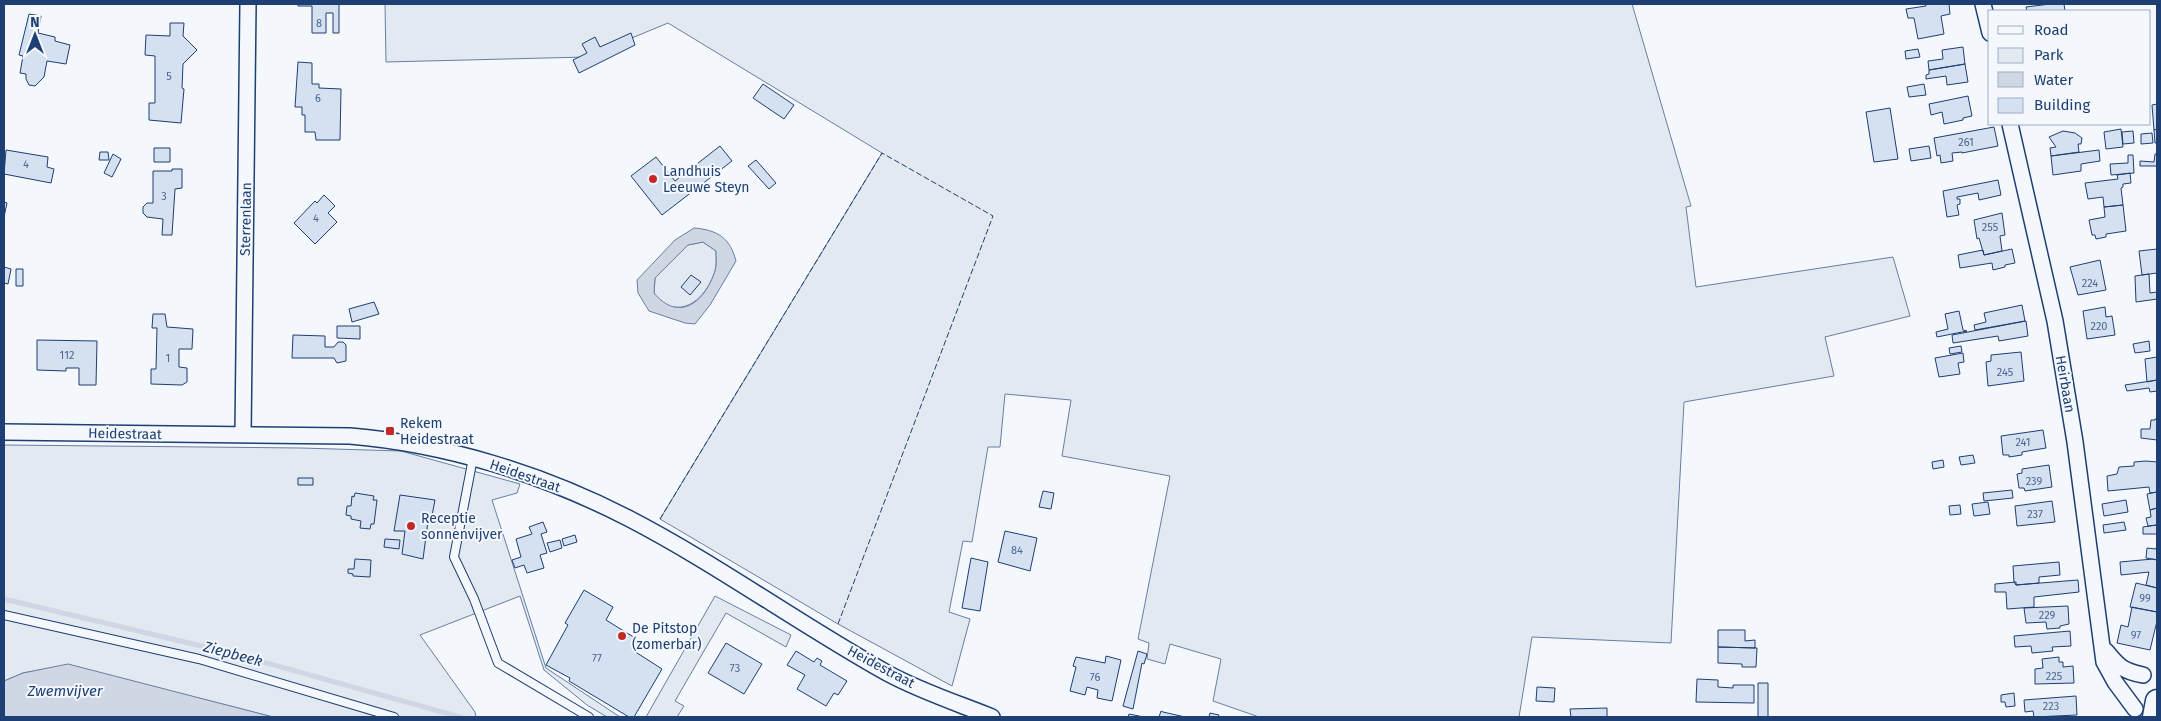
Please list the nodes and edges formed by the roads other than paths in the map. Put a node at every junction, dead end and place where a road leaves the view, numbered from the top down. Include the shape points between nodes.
1 (248, 4) edge
2 (1983, 4) edge
3 (1988, 25) edge
4 (2010, 125) edge
5 (4, 432) edge
6 (243, 435) junction
7 (473, 458) junction
8 (4, 615) edge
9 (2103, 648) junction
10 (2143, 675) dead end
11 (2157, 701) edge
12 (2144, 713) edge
13 (394, 717) edge
14 (589, 717) edge
15 (992, 717) edge

1 - 6 street, Sterrenlaan
2 - 3 street
4 - 9 street, Heirbaan via 2054,321 2075,442
5 - 6 street, Heidestraat
6 - 7 street, Heidestraat via 389,439
7 - 14 lane via 454,557 498,663
7 - 15 street, Heidestraat via 583,496 628,518 710,564 889,674
8 - 13 lane via 200,659
9 - 10 street via 2120,668
9 - 12 street, Heirbaan via 2104,662 2114,682
11 - 12 main road

